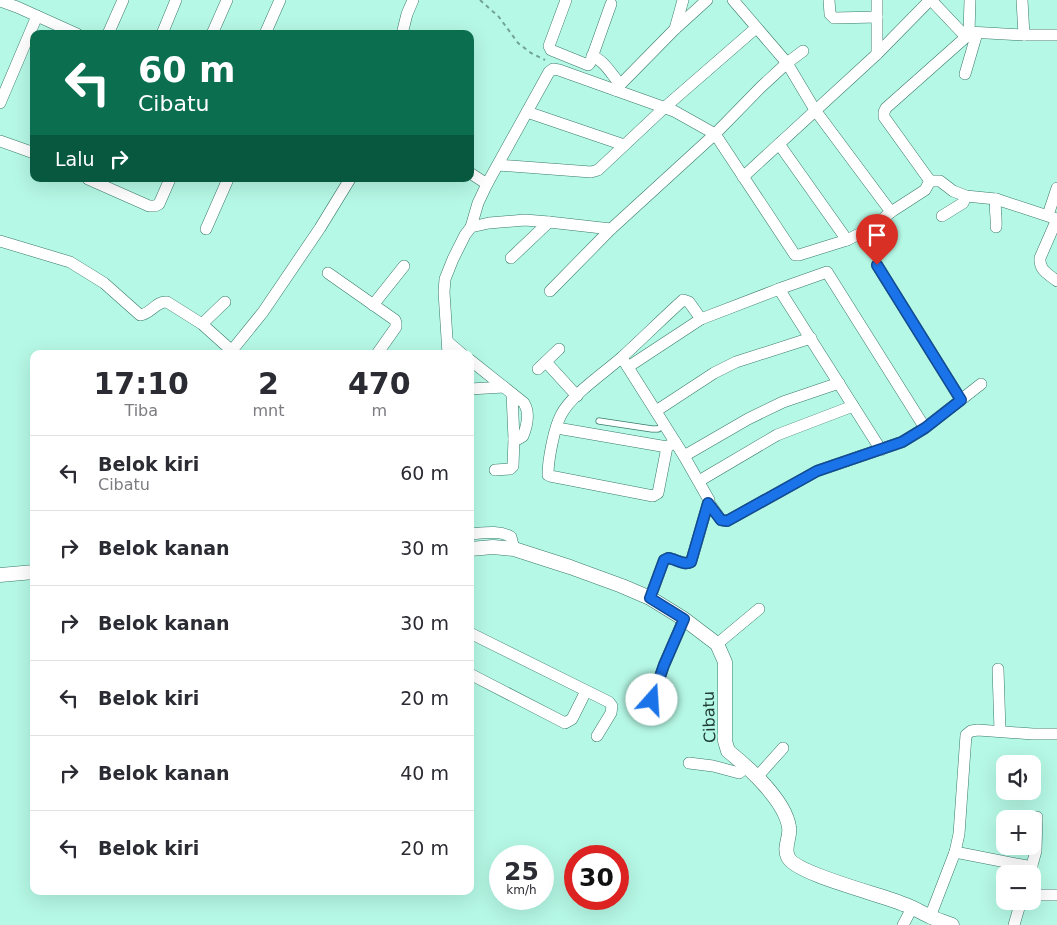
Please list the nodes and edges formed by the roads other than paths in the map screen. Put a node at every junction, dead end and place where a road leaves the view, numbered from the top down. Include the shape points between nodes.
1 (122, 0) edge
2 (176, 0) edge
3 (227, 0) edge
4 (280, 0) edge
5 (413, 0) edge
6 (566, 0) edge
7 (683, 0) edge
8 (707, 0) edge
9 (733, 0) edge
10 (829, 0) edge
11 (876, 0) edge
12 (930, 0) edge
13 (970, 0) edge
14 (1022, 0) edge
15 (0, 1) edge
16 (19, 4) edge
17 (611, 4) dead end
18 (37, 16) junction
19 (877, 17) junction
20 (756, 28) junction
21 (675, 29) junction
22 (31, 30) edge
23 (68, 30) edge
24 (110, 30) edge
25 (164, 30) edge
26 (214, 30) edge
27 (267, 30) edge
28 (403, 30) edge
29 (30, 32) edge
30 (970, 34) junction
31 (1024, 35) junction
32 (1057, 35) edge
33 (803, 51) dead end
34 (877, 54) junction
35 (592, 56) junction
36 (787, 63) junction
37 (965, 74) dead end
38 (617, 87) junction
39 (0, 102) edge
40 (664, 108) junction
41 (815, 110) junction
42 (527, 112) junction
43 (715, 134) junction
44 (0, 141) edge
45 (779, 144) junction
46 (624, 145) junction
47 (30, 148) edge
48 (498, 165) junction
49 (474, 176) edge
50 (743, 177) junction
51 (930, 181) junction
52 (169, 182) edge
53 (227, 182) edge
54 (348, 182) edge
55 (116, 184) edge
56 (487, 184) junction
57 (1057, 188) edge
58 (966, 196) junction
59 (996, 199) junction
60 (891, 212) junction
61 (942, 216) dead end
62 (1054, 218) edge
63 (549, 222) junction
64 (470, 227) junction
65 (996, 227) dead end
66 (206, 229) dead end
67 (611, 229) junction
68 (847, 240) junction
69 (0, 241) edge
70 (511, 258) dead end
71 (877, 265) dead end
72 (404, 266) dead end
73 (328, 273) dead end
74 (1057, 281) edge
75 (780, 289) junction
76 (550, 291) dead end
77 (225, 302) dead end
78 (373, 305) junction
79 (700, 319) junction
80 (202, 324) junction
81 (811, 338) junction
82 (448, 348) edge
83 (559, 349) dead end
84 (229, 350) edge
85 (233, 350) edge
86 (380, 350) edge
87 (622, 357) junction
88 (474, 363) edge
89 (628, 367) junction
90 (839, 383) junction
91 (981, 384) dead end
92 (474, 389) edge
93 (508, 391) junction
94 (577, 396) junction
95 (961, 400) junction
96 (853, 406) junction
97 (656, 412) junction
98 (599, 421) dead end
99 (664, 425) junction
100 (557, 428) junction
101 (925, 428) junction
102 (671, 444) junction
103 (881, 450) junction
104 (684, 456) junction
105 (495, 470) dead end
106 (699, 481) junction
107 (708, 503) junction
108 (474, 534) edge
109 (474, 550) edge
110 (514, 550) junction
111 (30, 572) edge
112 (0, 575) edge
113 (650, 598) junction
114 (759, 609) dead end
115 (684, 619) junction
116 (474, 635) edge
117 (718, 644) junction
118 (998, 668) dead end
119 (474, 676) edge
120 (586, 691) junction
121 (652, 700) dead end
122 (1000, 731) junction
123 (1057, 734) edge
124 (597, 736) dead end
125 (783, 748) dead end
126 (689, 763) dead end
127 (747, 767) junction
128 (757, 777) junction
129 (955, 852) junction
130 (1010, 865) edge
131 (1041, 895) edge
132 (1057, 895) edge
133 (912, 908) junction
134 (1018, 910) edge
135 (930, 917) junction
136 (903, 925) edge
137 (952, 925) edge
138 (1014, 925) edge

1 - 24 street
2 - 25 street
3 - 26 street
4 - 27 street
5 - 28 street
6 - 35 street via 549,48 588,65
7 - 21 street
8 - 21 street
9 - 20 street
10 - 19 street via 830,14 834,18
11 - 19 street
12 - 30 street
12 - 34 street
13 - 30 street
14 - 31 street
15 - 16 street
16 - 18 street
17 - 35 street
18 - 22 street
18 - 23 street
19 - 34 street
20 - 36 street
20 - 40 street
21 - 38 street
29 - 39 street
30 - 31 street
30 - 37 street
30 - 51 street via 884,112 884,117
31 - 32 street
33 - 36 street
34 - 41 street
35 - 38 street via 605,64
36 - 41 street
36 - 43 street
38 - 40 street
38 - 42 street via 554,69 549,72
40 - 43 street
40 - 46 street
41 - 45 street
41 - 60 street
42 - 46 street
42 - 48 street
43 - 50 street
43 - 67 street
44 - 47 street
45 - 50 street
45 - 68 street
46 - 48 street via 598,170 590,172
48 - 56 street
49 - 56 street
50 - 68 street via 795,255
51 - 58 street via 940,181
51 - 60 street via 925,190
52 - 55 street via 155,206
53 - 66 street
54 - 85 street via 263,312
56 - 64 street
57 - 62 street
58 - 59 street
58 - 61 street via 962,203
59 - 62 street
59 - 65 street
60 - 68 street
62 - 74 street via 1040,263 1042,269
63 - 64 street via 508,221
63 - 67 street
63 - 70 street
64 - 82 street via 445,279
67 - 76 street
69 - 80 street via 70,262 104,283 140,315 164,302
71 - 95 street
72 - 78 street
73 - 78 street
75 - 79 street
75 - 81 street
75 - 101 street via 827,272
77 - 80 street
78 - 86 street via 396,323
79 - 87 street via 690,302 683,300
79 - 89 street
80 - 84 street
81 - 90 street
81 - 97 street via 736,362
83 - 94 street via 542,365
87 - 89 street
87 - 94 street
88 - 93 street
89 - 97 street
90 - 96 street
90 - 104 street via 774,406
91 - 95 street
92 - 93 street
93 - 105 street via 514,439 512,468
94 - 100 street via 560,416
95 - 101 street
96 - 103 street
96 - 106 street via 777,435
97 - 99 street
98 - 99 lane via 652,429
99 - 102 street
100 - 102 street
100 - 102 street via 548,475 653,496 658,492
101 - 103 street
102 - 104 street
103 - 107 street via 817,471 727,521 721,520
104 - 106 street
106 - 107 street via 708,496
107 - 113 street via 691,562 664,560
108 - 110 street via 507,534
109 - 110 street via 493,547
110 - 113 street via 570,567
111 - 112 street
113 - 115 street
114 - 117 street
115 - 117 street
115 - 121 street
116 - 120 street
117 - 127 street, Cibatu via 725,662 726,747
118 - 122 street
119 - 120 street via 565,723 572,718
120 - 124 street via 612,706
122 - 123 street
122 - 129 street via 972,731 966,735
125 - 128 street
126 - 127 street via 739,773
127 - 128 street, Cibatu
128 - 133 street, Cibatu via 787,817 790,830 786,849 794,864 810,873
129 - 130 street
129 - 135 street
131 - 132 street
133 - 135 street, Cibatu
133 - 136 street
134 - 138 street
135 - 137 street, Cibatu

